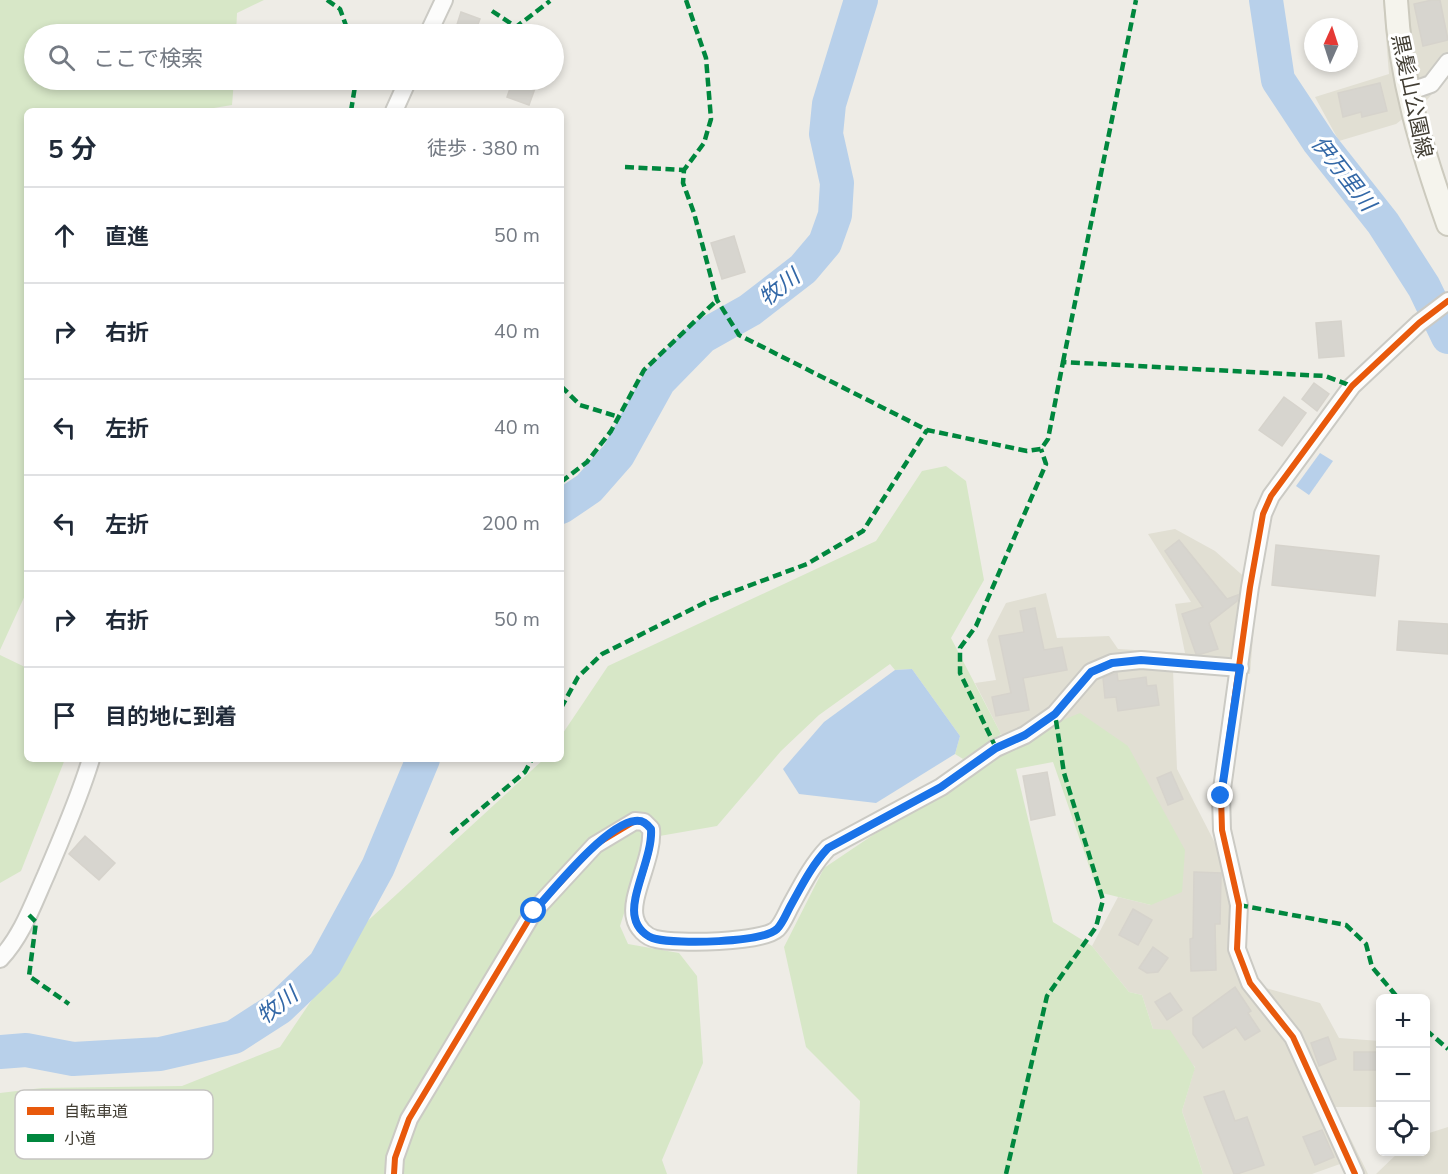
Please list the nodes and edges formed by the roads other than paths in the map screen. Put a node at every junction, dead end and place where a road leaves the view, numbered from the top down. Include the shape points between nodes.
1 (444, 0) edge
2 (1396, 0) edge
3 (433, 24) edge
4 (1448, 62) edge
5 (403, 90) edge
6 (1408, 92) junction
7 (395, 108) edge
8 (1448, 224) edge
9 (1447, 302) edge
10 (1240, 668) junction
11 (90, 762) edge
12 (0, 959) edge
13 (394, 1174) edge
14 (1355, 1174) edge

1 - 3 street
2 - 6 main road, 黒髪山公園線
4 - 6 street via 1431,84
5 - 7 street
6 - 8 main road, 黒髪山公園線 via 1421,149
9 - 10 street via 1352,386 1271,496 1263,514
10 - 13 street via 1141,660 1112,663 1091,672 1055,714 1025,735 996,748 941,787 828,848 815,862 778,928 764,937 744,941 656,939 643,933 634,917 635,901 652,845 651,829 644,822 626,825 595,845 534,911 409,1119 395,1158
10 - 14 street via 1221,796 1222,830 1239,905 1238,949 1250,983 1293,1037
11 - 12 street via 29,915

